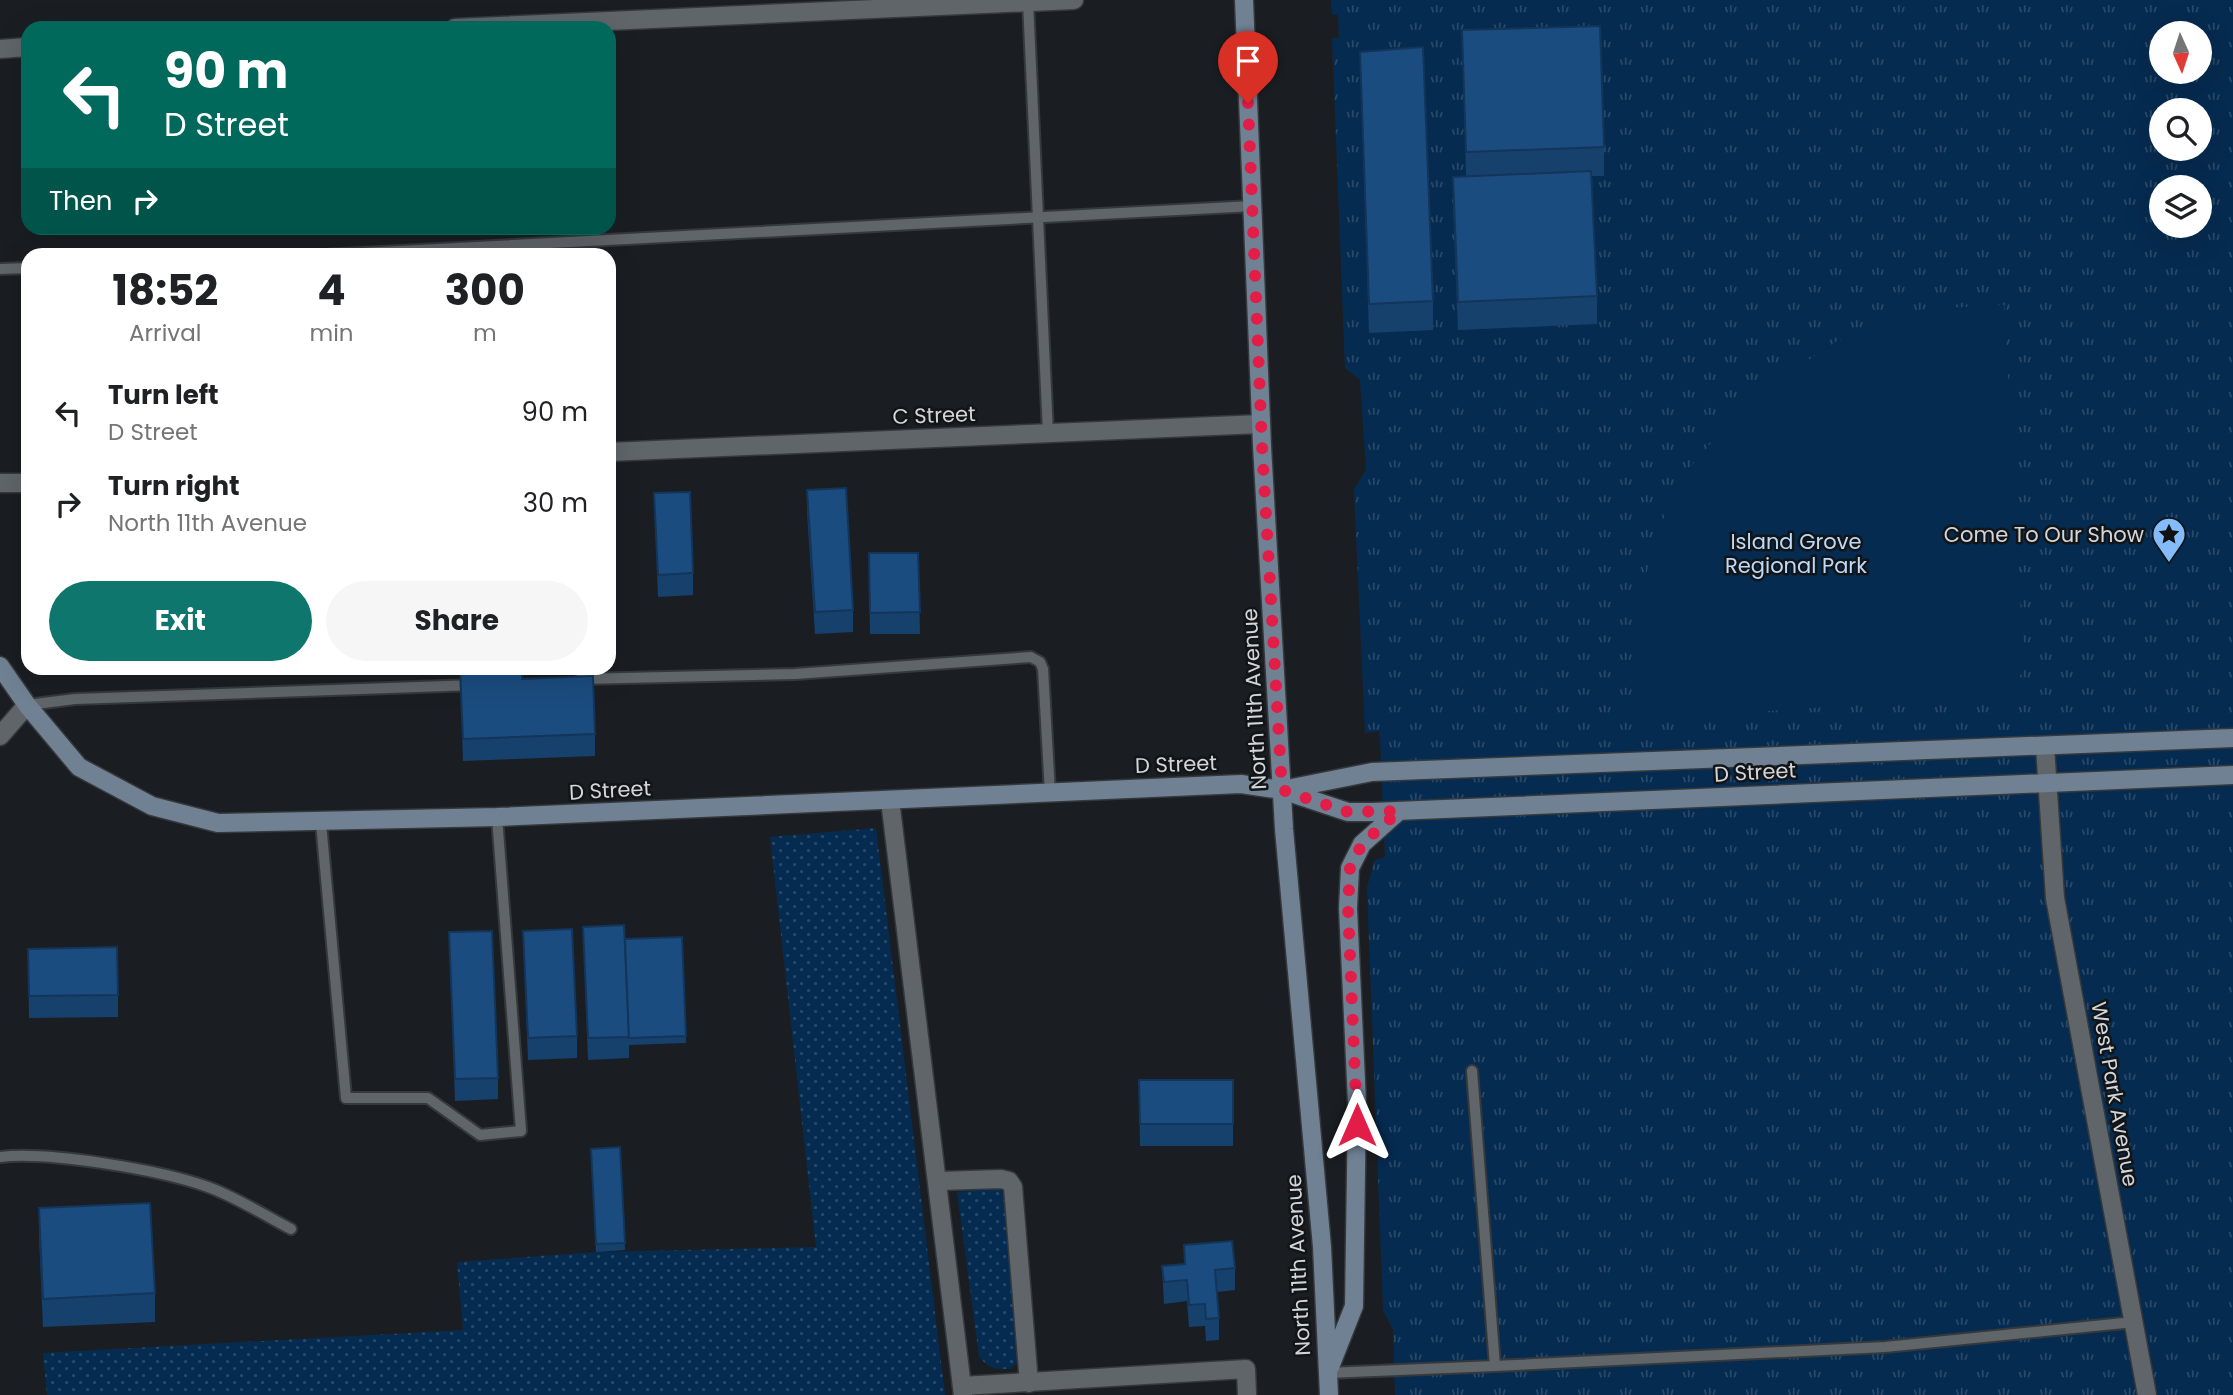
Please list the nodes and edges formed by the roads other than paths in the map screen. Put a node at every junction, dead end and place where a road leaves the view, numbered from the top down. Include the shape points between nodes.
1 (1074, 0) edge
2 (1244, 0) edge
3 (1028, 2) junction
4 (609, 21) edge
5 (21, 48) edge
6 (0, 49) edge
7 (1253, 206) junction
8 (1037, 218) junction
9 (458, 248) edge
10 (21, 268) edge
11 (0, 270) edge
12 (1261, 424) junction
13 (1048, 433) junction
14 (616, 452) edge
15 (0, 483) edge
16 (21, 483) edge
17 (0, 666) edge
18 (562, 680) edge
19 (483, 684) edge
20 (27, 705) junction
21 (0, 736) edge
22 (2233, 738) edge
23 (2045, 746) junction
24 (2233, 775) edge
25 (2046, 782) junction
26 (1282, 790) junction
27 (1050, 793) junction
28 (890, 800) junction
29 (1399, 811) junction
30 (497, 817) junction
31 (321, 822) junction
32 (1472, 1071) dead end
33 (0, 1157) edge
34 (939, 1181) junction
35 (290, 1229) dead end
36 (2134, 1322) junction
37 (1495, 1366) junction
38 (1328, 1373) junction
39 (1029, 1382) junction
40 (962, 1391) edge
41 (1247, 1395) edge
42 (1329, 1395) edge
43 (2147, 1395) edge

1 - 3 street
2 - 7 street, North 11th Avenue
3 - 4 street
3 - 8 lane
5 - 6 street
7 - 8 lane
7 - 12 street, North 11th Avenue
8 - 9 lane
8 - 13 lane
10 - 11 lane
12 - 13 street, C Street
12 - 26 street, North 11th Avenue
13 - 14 street, C Street
15 - 16 street
17 - 20 street, D Street
18 - 27 lane via 795,674 1031,657 1043,669
19 - 20 lane via 75,699
20 - 21 street
20 - 31 street, D Street via 79,767 152,806 218,823
22 - 23 street, D Street
23 - 25 street, West Park Avenue
23 - 26 street, D Street via 1372,772
24 - 25 street, D Street
25 - 29 street, D Street
25 - 36 street, West Park Avenue via 2055,898
26 - 27 street, D Street via 1241,784
26 - 29 street, D Street via 1348,812
26 - 38 street, North 11th Avenue via 1322,1247
27 - 28 street, D Street
28 - 30 street, D Street
28 - 34 street
29 - 38 street via 1362,844 1350,868 1357,1103 1354,1306
30 - 31 street, D Street
30 - 31 lane via 521,1131 480,1135 428,1098 346,1098
32 - 37 lane
33 - 35 lane via 24,1154 158,1173 209,1187
34 - 39 street via 1001,1179 1013,1187
34 - 40 street
36 - 37 lane via 1885,1347
36 - 43 street, West Park Avenue
37 - 38 lane
38 - 42 street, North 11th Avenue
39 - 40 street
39 - 41 street via 1246,1370

